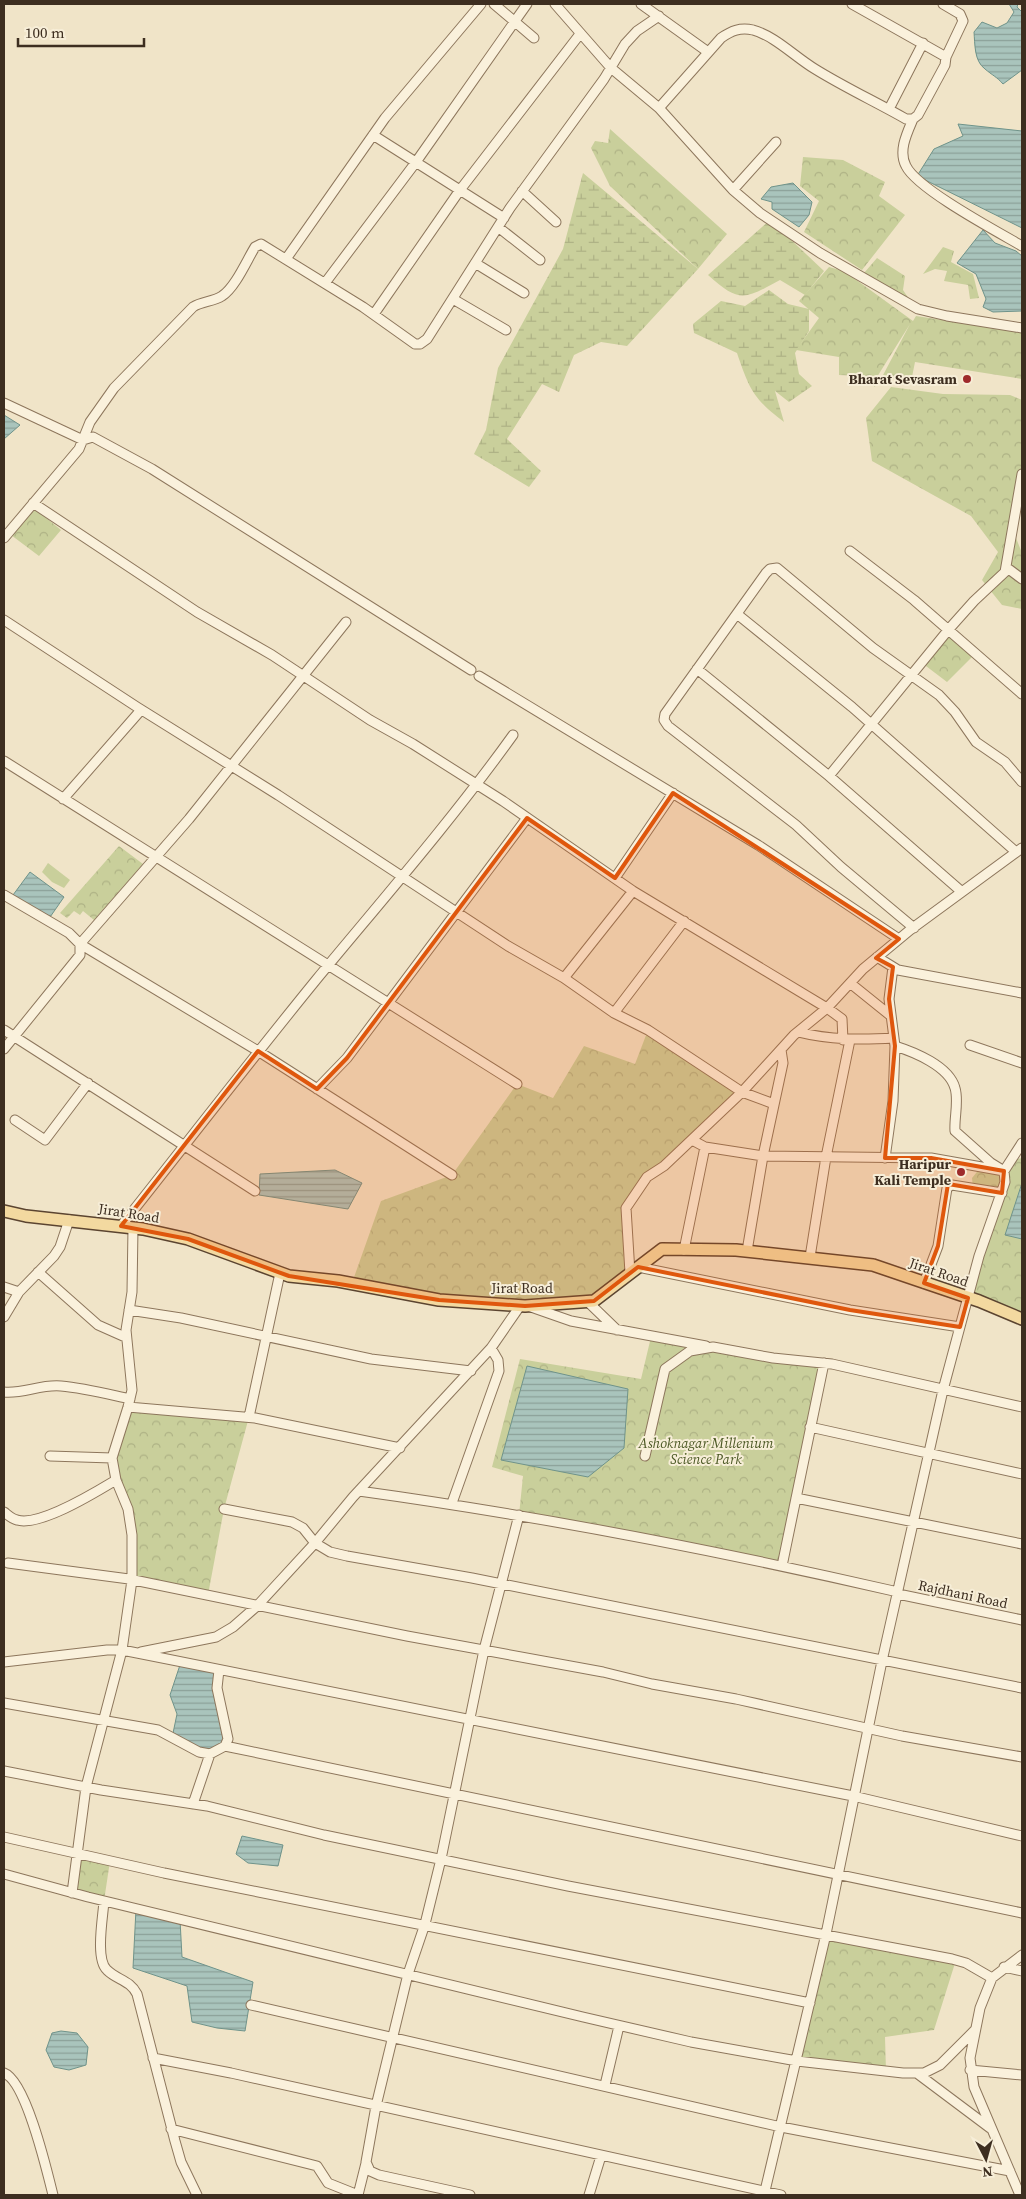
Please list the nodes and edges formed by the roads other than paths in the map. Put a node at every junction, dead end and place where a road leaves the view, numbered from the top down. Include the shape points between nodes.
1 (481, 4) edge
2 (494, 4) edge
3 (526, 4) edge
4 (555, 4) edge
5 (641, 4) edge
6 (852, 4) edge
7 (943, 4) edge
8 (659, 16) junction
9 (514, 20) junction
10 (580, 34) junction
11 (534, 38) dead end
12 (923, 43) junction
13 (708, 52) junction
14 (946, 57) junction
15 (611, 68) junction
16 (659, 108) junction
17 (889, 109) junction
18 (913, 119) junction
19 (372, 135) junction
20 (776, 142) dead end
21 (416, 162) junction
22 (460, 190) junction
23 (733, 190) junction
24 (522, 192) junction
25 (504, 218) junction
26 (556, 222) dead end
27 (498, 227) junction
28 (1022, 246) edge
29 (286, 259) junction
30 (540, 260) dead end
31 (475, 263) junction
32 (325, 283) junction
33 (524, 293) dead end
34 (453, 299) junction
35 (374, 314) junction
36 (1022, 328) edge
37 (506, 330) dead end
38 (4, 403) edge
39 (83, 440) junction
40 (1022, 474) edge
41 (1021, 487) edge
42 (33, 502) junction
43 (4, 538) edge
44 (850, 551) dead end
45 (1022, 567) edge
46 (1010, 569) junction
47 (1022, 579) edge
48 (737, 614) junction
49 (4, 620) edge
50 (346, 622) dead end
51 (949, 630) junction
52 (697, 669) junction
53 (471, 670) dead end
54 (304, 676) junction
55 (479, 676) dead end
56 (910, 676) junction
57 (1022, 694) edge
58 (141, 710) junction
59 (871, 724) junction
60 (513, 735) dead end
61 (4, 761) edge
62 (230, 765) junction
63 (829, 776) junction
64 (1022, 782) edge
65 (476, 786) junction
66 (673, 793) junction
67 (63, 800) junction
68 (527, 818) junction
69 (1018, 853) edge
70 (156, 858) junction
71 (403, 877) junction
72 (616, 878) junction
73 (633, 891) junction
74 (962, 892) junction
75 (4, 895) edge
76 (456, 911) junction
77 (684, 922) junction
78 (914, 928) junction
79 (899, 939) junction
80 (80, 944) junction
81 (877, 957) junction
82 (328, 966) junction
83 (893, 967) junction
84 (564, 978) junction
85 (850, 983) junction
86 (1022, 993) edge
87 (389, 1004) junction
88 (827, 1008) junction
89 (614, 1013) junction
90 (891, 1016) junction
91 (4, 1030) edge
92 (798, 1032) junction
93 (14, 1036) junction
94 (846, 1040) junction
95 (895, 1042) junction
96 (970, 1045) dead end
97 (4, 1049) edge
98 (781, 1050) junction
99 (258, 1052) junction
100 (1022, 1064) edge
101 (88, 1083) junction
102 (517, 1084) dead end
103 (317, 1089) junction
104 (742, 1092) junction
105 (774, 1104) junction
106 (15, 1120) dead end
107 (692, 1140) junction
108 (1022, 1143) edge
109 (186, 1145) junction
110 (705, 1147) junction
111 (763, 1156) junction
112 (826, 1157) junction
113 (885, 1158) junction
114 (1022, 1158) edge
115 (1012, 1160) junction
116 (1004, 1171) junction
117 (452, 1175) dead end
118 (255, 1191) dead end
119 (1002, 1193) junction
120 (4, 1211) edge
121 (69, 1220) junction
122 (127, 1227) junction
123 (684, 1250) junction
124 (747, 1251) junction
125 (810, 1258) junction
126 (634, 1270) junction
127 (38, 1272) junction
128 (280, 1272) junction
129 (924, 1283) junction
130 (4, 1288) edge
131 (19, 1292) junction
132 (968, 1298) junction
133 (587, 1301) junction
134 (524, 1306) junction
135 (129, 1310) junction
136 (4, 1317) edge
137 (1022, 1319) edge
138 (960, 1327) junction
139 (617, 1330) junction
140 (268, 1336) junction
141 (126, 1337) junction
142 (713, 1347) junction
143 (491, 1348) junction
144 (824, 1363) junction
145 (471, 1371) junction
146 (943, 1390) junction
147 (4, 1392) edge
148 (129, 1403) junction
149 (1022, 1407) edge
150 (249, 1418) junction
151 (810, 1427) junction
152 (400, 1448) junction
153 (930, 1454) junction
154 (50, 1456) dead end
155 (645, 1456) dead end
156 (112, 1458) junction
157 (1022, 1474) edge
158 (116, 1480) junction
159 (358, 1491) junction
160 (796, 1498) junction
161 (452, 1504) junction
162 (224, 1509) dead end
163 (4, 1512) edge
164 (519, 1515) junction
165 (914, 1522) junction
166 (315, 1543) junction
167 (1022, 1544) edge
168 (8, 1563) dead end
169 (782, 1566) junction
170 (132, 1580) junction
171 (503, 1584) junction
172 (898, 1593) junction
173 (257, 1606) junction
174 (1022, 1620) edge
175 (122, 1650) junction
176 (484, 1650) junction
177 (135, 1653) junction
178 (882, 1661) junction
179 (4, 1662) edge
180 (219, 1670) junction
181 (1022, 1688) edge
182 (4, 1703) edge
183 (469, 1720) junction
184 (104, 1721) junction
185 (868, 1728) junction
186 (225, 1746) junction
187 (210, 1754) junction
188 (1022, 1757) edge
189 (4, 1771) edge
190 (86, 1787) junction
191 (456, 1794) junction
192 (853, 1796) junction
193 (193, 1804) junction
194 (1022, 1836) edge
195 (4, 1838) edge
196 (79, 1854) junction
197 (441, 1859) junction
198 (4, 1874) edge
199 (838, 1875) junction
200 (72, 1893) junction
201 (104, 1901) junction
202 (1022, 1913) edge
203 (425, 1924) junction
204 (826, 1934) junction
205 (1022, 1955) edge
206 (1004, 1967) junction
207 (1022, 1971) edge
208 (408, 1974) junction
209 (992, 1978) junction
210 (810, 2003) junction
211 (251, 2005) dead end
212 (619, 2026) junction
213 (975, 2030) junction
214 (394, 2036) junction
215 (154, 2058) junction
216 (797, 2061) junction
217 (970, 2070) junction
218 (4, 2073) edge
219 (918, 2074) junction
220 (1022, 2075) edge
221 (605, 2085) junction
222 (376, 2106) junction
223 (781, 2127) junction
224 (171, 2128) junction
225 (992, 2130) junction
226 (601, 2156) junction
227 (366, 2162) junction
228 (1010, 2171) junction
229 (764, 2194) edge
230 (53, 2195) edge
231 (197, 2195) edge
232 (358, 2195) edge
233 (470, 2195) edge
234 (590, 2195) edge
235 (781, 2195) edge
236 (1020, 2195) edge

1 - 19 street via 412,83
2 - 9 street
3 - 9 street
4 - 10 street
5 - 8 street
6 - 12 street
7 - 14 street via 960,14 963,21
8 - 13 street
8 - 15 street via 637,31
9 - 11 street
9 - 21 street
10 - 15 street
10 - 22 street
12 - 14 street
12 - 17 street
13 - 16 street
13 - 17 street via 731,31 753,30 816,70
14 - 18 street via 945,65
15 - 16 street
15 - 24 street
16 - 23 street
17 - 18 street via 906,119
18 - 28 street via 903,151 905,166 911,173 926,187
19 - 21 street
19 - 29 street
20 - 23 street
21 - 22 street
21 - 32 street
22 - 25 street
22 - 35 street
23 - 36 street via 760,213 812,248 918,309
24 - 25 street
24 - 26 street
25 - 27 street
27 - 30 street
27 - 31 street
29 - 32 street
29 - 39 street via 268,246 261,244 255,247 228,291 220,298 193,307 114,388 90,422
31 - 33 street
31 - 34 street
32 - 35 street
34 - 35 street via 427,339 420,344 415,344
34 - 37 street
38 - 39 street
39 - 42 street via 79,449
39 - 53 street via 93,437 152,469
40 - 41 street
41 - 46 street
42 - 43 street
42 - 54 street via 197,612
44 - 51 street
45 - 46 street
46 - 47 street
46 - 51 street via 974,601
48 - 52 street
48 - 56 street via 770,568 777,568
48 - 59 street
49 - 58 street
50 - 54 street
51 - 56 street
51 - 57 street
52 - 63 street
52 - 78 street via 665,714 668,726 796,825
54 - 62 street
54 - 65 street
55 - 66 street
56 - 59 street
56 - 64 street via 939,695 976,742 1005,762
58 - 62 street
58 - 67 street
59 - 63 street
59 - 69 street
60 - 65 street
61 - 67 street
62 - 70 street
62 - 71 street
63 - 74 street
65 - 68 street
65 - 71 street
66 - 72 street
66 - 79 street
67 - 70 street
68 - 72 street
68 - 76 street
69 - 74 street
70 - 80 street
70 - 82 street
71 - 76 street
71 - 82 street
72 - 73 street
73 - 77 street
73 - 84 street
74 - 78 street
75 - 80 street via 69,933
76 - 84 street
76 - 87 street
77 - 88 street
77 - 89 street
78 - 79 street
79 - 81 street
80 - 93 street via 80,955
80 - 99 street
81 - 83 street
81 - 85 street
82 - 87 street
82 - 99 street
83 - 86 street
83 - 90 street via 889,999
84 - 89 street
85 - 88 street
85 - 90 street
87 - 102 street
87 - 103 street via 347,1058
88 - 92 street
88 - 94 street via 842,1020
89 - 104 street via 648,1030
90 - 95 street
91 - 93 street
92 - 94 street
92 - 98 street
93 - 97 street
93 - 101 street
94 - 95 street
94 - 112 street
95 - 113 street via 893,1100
95 - 116 street via 941,1069 950,1078 956,1088 955,1131
96 - 100 street
98 - 104 street
98 - 105 street via 783,1063
99 - 103 street
99 - 109 street
101 - 106 street via 45,1140
101 - 109 street
103 - 117 street
104 - 105 street
104 - 107 street
105 - 111 street
107 - 110 street
107 - 126 street via 647,1177 626,1208
108 - 115 street
109 - 118 street
109 - 122 street
110 - 111 street
110 - 123 street
111 - 112 street
111 - 124 street
112 - 113 street
112 - 125 street
113 - 116 street via 931,1158
114 - 115 street
115 - 116 street
116 - 119 street
119 - 129 street via 952,1185 947,1188 938,1246
119 - 132 street
120 - 121 main road, Jirat Road
121 - 122 main road, Jirat Road
121 - 127 street via 60,1247
122 - 128 main road, Jirat Road via 188,1240
122 - 135 street via 133,1285
123 - 124 main road, Jirat Road
123 - 126 main road, Jirat Road via 662,1249
124 - 125 main road, Jirat Road
125 - 129 main road, Jirat Road via 873,1265
126 - 133 main road, Jirat Road via 594,1301
126 - 138 street
127 - 131 street
127 - 141 street via 98,1326
128 - 134 main road, Jirat Road via 439,1300
128 - 140 street
129 - 132 main road, Jirat Road
130 - 131 street
131 - 136 street
132 - 137 main road, Jirat Road
132 - 138 street
133 - 134 main road, Jirat Road
133 - 139 street
134 - 139 street via 559,1318
134 - 143 street
135 - 140 street
135 - 141 street
138 - 146 street
139 - 142 street
140 - 145 street via 371,1359
140 - 150 street
141 - 148 street via 131,1376
142 - 144 street
142 - 155 street via 690,1351 665,1369
143 - 145 street
143 - 161 street via 498,1360 499,1371
144 - 146 street
144 - 151 street
145 - 152 street
146 - 149 street
146 - 153 street
147 - 148 street via 61,1386
148 - 150 street
148 - 156 street
150 - 152 street
151 - 153 street
151 - 160 street
152 - 159 street
153 - 157 street
153 - 165 street
154 - 156 street
156 - 158 street
158 - 163 street via 65,1509 36,1519 18,1520
158 - 170 street via 128,1509 132,1535
159 - 161 street, Rajdhani Road
159 - 166 street
160 - 165 street
160 - 169 street
161 - 164 street, Rajdhani Road
162 - 166 street via 292,1522 303,1528
164 - 169 street, Rajdhani Road
164 - 171 street
165 - 167 street
165 - 172 street
166 - 171 street via 330,1552 347,1556
166 - 173 street
168 - 170 street
169 - 172 street, Rajdhani Road
170 - 173 street
170 - 175 street
171 - 176 street
171 - 178 street
172 - 174 street, Rajdhani Road
172 - 178 street
173 - 176 street
173 - 177 street via 216,1637
175 - 177 street
175 - 179 street
175 - 184 street
176 - 183 street
176 - 185 street
177 - 180 street
178 - 181 street
178 - 185 street
180 - 183 street
180 - 186 street via 218,1688 228,1739
182 - 184 street
183 - 191 street
183 - 192 street
184 - 187 street via 158,1730 199,1752
184 - 190 street
185 - 188 street
185 - 192 street
186 - 187 street
186 - 191 street
187 - 193 street
189 - 190 street
190 - 193 street
190 - 196 street
191 - 197 street
191 - 199 street
192 - 194 street
192 - 199 street
193 - 197 street
195 - 196 street
196 - 200 street
196 - 203 street
197 - 203 street
197 - 204 street
198 - 200 street
199 - 202 street
199 - 204 street
200 - 201 street
201 - 208 street
201 - 215 street via 100,1948 103,1965 134,1988
203 - 208 street
203 - 210 street
204 - 209 street via 952,1959
204 - 210 street
205 - 206 street
206 - 207 street
206 - 209 street
208 - 212 street
208 - 214 street
209 - 213 street
210 - 216 street
211 - 214 street
212 - 216 street
212 - 221 street
213 - 217 street
213 - 219 street via 940,2065
214 - 221 street
214 - 222 street
215 - 222 street
215 - 224 street
216 - 219 street
216 - 223 street
217 - 220 street
217 - 225 street
218 - 230 street via 13,2080 24,2099
219 - 225 street
221 - 223 street
222 - 226 street
222 - 227 street
223 - 228 street
223 - 229 street
224 - 231 street via 181,2162
224 - 232 street via 317,2166 328,2183
225 - 228 street
226 - 229 street
226 - 234 street
227 - 232 street
227 - 233 street via 370,2171 379,2175
228 - 236 street
229 - 235 street

